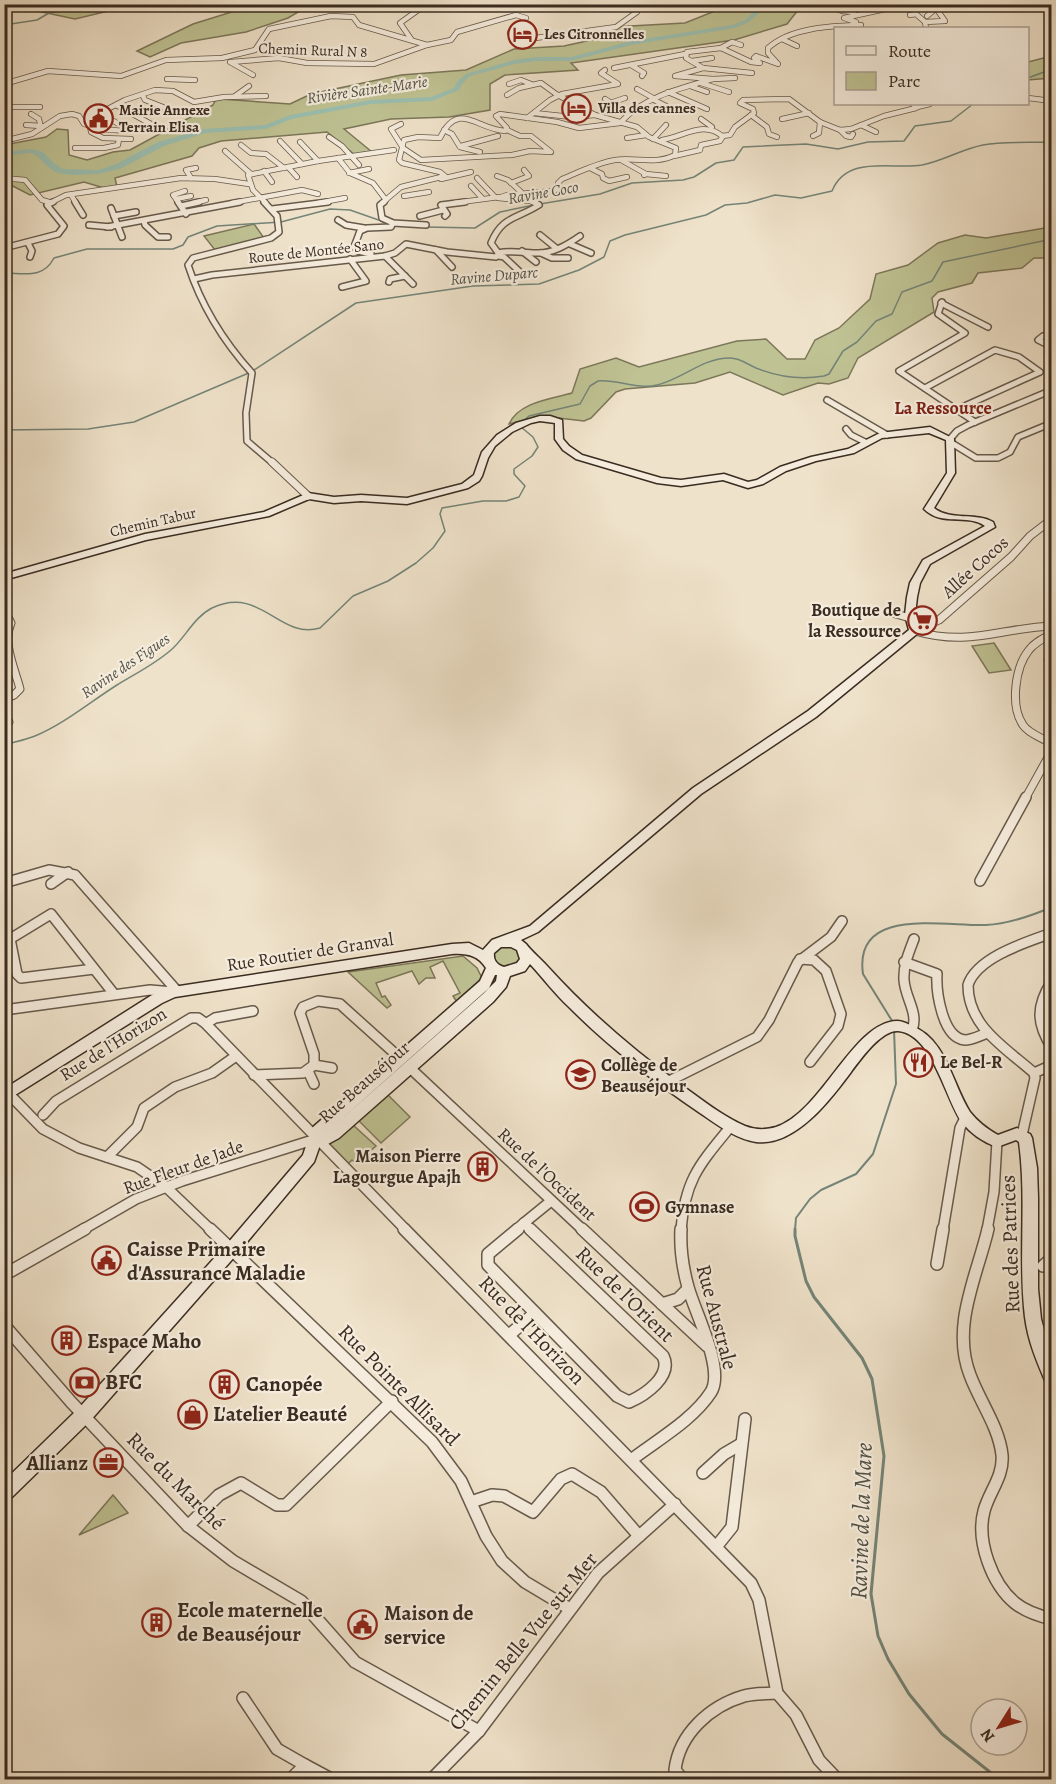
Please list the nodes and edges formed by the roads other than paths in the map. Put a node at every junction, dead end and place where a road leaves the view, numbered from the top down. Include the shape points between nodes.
1 (421, 4) edge
2 (442, 4) edge
3 (452, 4) edge
4 (888, 4) edge
5 (979, 4) edge
6 (825, 5) edge
7 (935, 5) edge
8 (974, 5) edge
9 (637, 12) dead end
10 (853, 15) junction
11 (910, 15) dead end
12 (927, 16) dead end
13 (925, 22) junction
14 (860, 27) edge
15 (926, 27) edge
16 (782, 39) junction
17 (410, 40) junction
18 (427, 45) junction
19 (741, 45) dead end
20 (797, 46) dead end
21 (721, 48) junction
22 (685, 54) junction
23 (222, 58) junction
24 (712, 58) dead end
25 (231, 62) junction
26 (691, 62) junction
27 (728, 64) dead end
28 (631, 65) junction
29 (614, 68) dead end
30 (668, 68) dead end
31 (703, 69) junction
32 (605, 70) dead end
33 (726, 72) junction
34 (752, 73) dead end
35 (644, 74) dead end
36 (677, 74) junction
37 (719, 74) dead end
38 (253, 75) dead end
39 (711, 79) junction
40 (195, 80) dead end
41 (700, 83) junction
42 (4, 84) edge
43 (509, 84) dead end
44 (531, 84) junction
45 (690, 86) junction
46 (248, 88) dead end
47 (502, 89) dead end
48 (637, 89) dead end
49 (152, 90) junction
50 (513, 92) junction
51 (668, 92) junction
52 (707, 92) dead end
53 (729, 92) dead end
54 (214, 93) dead end
55 (507, 95) dead end
56 (143, 96) junction
57 (234, 96) junction
58 (266, 96) dead end
59 (558, 96) junction
60 (535, 97) dead end
61 (219, 98) junction
62 (625, 98) dead end
63 (1029, 98) edge
64 (605, 99) dead end
65 (655, 99) junction
66 (1052, 101) edge
67 (610, 103) junction
68 (545, 104) junction
69 (116, 105) junction
70 (915, 105) edge
71 (38, 106) dead end
72 (4, 107) edge
73 (707, 109) dead end
74 (679, 110) dead end
75 (906, 111) junction
76 (55, 112) dead end
77 (168, 112) dead end
78 (534, 112) junction
79 (919, 112) dead end
80 (619, 113) dead end
81 (808, 113) junction
82 (31, 114) dead end
83 (627, 114) junction
84 (751, 114) junction
85 (595, 115) junction
86 (527, 118) junction
87 (701, 120) dead end
88 (820, 122) junction
89 (620, 123) junction
90 (791, 123) dead end
91 (401, 124) dead end
92 (861, 124) junction
93 (26, 125) dead end
94 (666, 125) dead end
95 (42, 126) junction
96 (90, 126) junction
97 (712, 127) junction
98 (127, 129) junction
99 (4, 130) edge
100 (444, 130) junction
101 (507, 130) junction
102 (840, 130) junction
103 (414, 131) dead end
104 (876, 132) dead end
105 (499, 134) junction
106 (853, 134) dead end
107 (646, 135) junction
108 (723, 136) junction
109 (813, 136) dead end
110 (329, 137) dead end
111 (418, 137) junction
112 (777, 137) dead end
113 (627, 138) dead end
114 (119, 139) junction
115 (131, 139) dead end
116 (6, 140) edge
117 (656, 140) junction
118 (280, 141) dead end
119 (300, 142) dead end
120 (505, 142) dead end
121 (241, 146) dead end
122 (462, 147) junction
123 (75, 148) dead end
124 (403, 148) junction
125 (394, 150) dead end
126 (225, 151) dead end
127 (452, 153) dead end
128 (498, 155) junction
129 (353, 156) junction
130 (674, 156) junction
131 (338, 159) junction
132 (621, 159) junction
133 (661, 160) junction
134 (318, 161) junction
135 (302, 164) junction
136 (667, 164) dead end
137 (360, 165) dead end
138 (286, 167) junction
139 (196, 168) dead end
140 (590, 168) junction
141 (369, 169) dead end
142 (524, 170) dead end
143 (264, 171) junction
144 (167, 172) dead end
145 (471, 172) dead end
146 (349, 173) junction
147 (251, 174) junction
148 (497, 176) dead end
149 (666, 176) dead end
150 (297, 177) dead end
151 (627, 177) dead end
152 (4, 178) edge
153 (191, 178) junction
154 (477, 178) dead end
155 (441, 179) junction
156 (170, 180) junction
157 (272, 182) dead end
158 (511, 183) junction
159 (249, 184) junction
160 (471, 186) dead end
161 (397, 189) junction
162 (185, 191) dead end
163 (429, 192) dead end
164 (520, 192) junction
165 (318, 194) dead end
166 (71, 195) junction
167 (191, 196) dead end
168 (496, 197) junction
169 (345, 198) dead end
170 (482, 198) junction
171 (260, 199) junction
172 (176, 200) junction
173 (386, 200) junction
174 (206, 201) dead end
175 (49, 202) junction
176 (459, 202) junction
177 (180, 206) junction
178 (226, 206) junction
179 (111, 208) dead end
180 (461, 208) dead end
181 (272, 209) junction
182 (136, 212) dead end
183 (186, 214) junction
184 (83, 215) dead end
185 (233, 215) dead end
186 (114, 216) junction
187 (420, 216) dead end
188 (338, 220) dead end
189 (144, 221) junction
190 (135, 222) junction
191 (89, 225) dead end
192 (392, 225) junction
193 (426, 225) dead end
194 (112, 226) junction
195 (364, 228) junction
196 (144, 231) dead end
197 (540, 235) dead end
198 (580, 236) dead end
199 (122, 237) dead end
200 (168, 237) dead end
201 (28, 243) junction
202 (570, 243) junction
203 (4, 248) edge
204 (556, 248) junction
205 (436, 250) junction
206 (523, 250) junction
207 (541, 253) junction
208 (591, 253) dead end
209 (499, 254) junction
210 (383, 256) junction
211 (30, 257) dead end
212 (568, 258) dead end
213 (350, 259) junction
214 (536, 262) dead end
215 (452, 267) dead end
216 (520, 272) dead end
217 (405, 276) junction
218 (194, 279) junction
219 (389, 282) dead end
220 (413, 284) dead end
221 (342, 287) dead end
222 (988, 327) dead end
223 (1052, 335) edge
224 (1052, 347) edge
225 (925, 388) junction
226 (1052, 390) edge
227 (827, 400) dead end
228 (958, 409) junction
229 (975, 422) junction
230 (1052, 423) edge
231 (846, 429) dead end
232 (887, 435) junction
233 (950, 441) junction
234 (866, 442) junction
235 (308, 496) junction
236 (1052, 519) edge
237 (4, 577) edge
238 (4, 609) edge
239 (889, 612) dead end
240 (910, 618) junction
241 (1052, 626) edge
242 (914, 631) junction
243 (1052, 634) edge
244 (6, 643) edge
245 (4, 699) edge
246 (4, 711) edge
247 (9, 722) dead end
248 (68, 872) junction
249 (980, 881) dead end
250 (4, 883) edge
251 (51, 884) dead end
252 (842, 921) dead end
253 (534, 929) junction
254 (1052, 933) edge
255 (7, 935) edge
256 (914, 939) dead end
257 (504, 942) junction
258 (452, 949) junction
259 (523, 949) junction
260 (800, 959) junction
261 (904, 962) junction
262 (500, 967) junction
263 (94, 969) junction
264 (1052, 981) edge
265 (555, 984) junction
266 (176, 992) junction
267 (114, 994) junction
268 (4, 1010) edge
269 (253, 1011) dead end
270 (207, 1023) junction
271 (912, 1030) junction
272 (988, 1033) junction
273 (1052, 1048) edge
274 (236, 1056) junction
275 (810, 1062) dead end
276 (405, 1063) junction
277 (1052, 1065) edge
278 (311, 1068) junction
279 (332, 1068) dead end
280 (1034, 1073) junction
281 (254, 1075) junction
282 (667, 1082) junction
283 (314, 1084) dead end
284 (6, 1095) edge
285 (43, 1115) dead end
286 (965, 1118) junction
287 (731, 1126) junction
288 (1022, 1135) junction
289 (316, 1139) junction
290 (997, 1141) junction
291 (107, 1157) junction
292 (166, 1187) junction
293 (551, 1201) junction
294 (524, 1223) junction
295 (232, 1249) junction
296 (1052, 1258) edge
297 (937, 1264) dead end
298 (1043, 1266) dead end
299 (4, 1275) edge
300 (687, 1290) junction
301 (662, 1304) junction
302 (535, 1312) junction
303 (4, 1325) edge
304 (509, 1335) junction
305 (707, 1346) junction
306 (1052, 1378) edge
307 (392, 1401) junction
308 (84, 1415) junction
309 (745, 1419) dead end
310 (741, 1444) junction
311 (631, 1460) junction
312 (703, 1473) dead end
313 (4, 1493) edge
314 (471, 1502) junction
315 (675, 1504) junction
316 (188, 1526) junction
317 (639, 1536) junction
318 (716, 1547) junction
319 (570, 1609) junction
320 (1052, 1619) edge
321 (777, 1693) junction
322 (243, 1698) dead end
323 (479, 1731) junction
324 (305, 1765) junction
325 (290, 1779) edge
326 (333, 1779) edge
327 (430, 1779) edge
328 (683, 1779) edge
329 (838, 1779) edge

1 - 17 street via 400,23
2 - 3 street
4 - 10 street via 890,8
5 - 8 street
6 - 10 street via 853,11
7 - 12 street via 928,6 933,10
7 - 13 street via 945,21
9 - 18 street, Chemin Rural N 8 via 616,27 528,39 510,33 526,18 516,15 462,30 451,40
10 - 14 street via 844,19
11 - 13 street via 916,14
13 - 15 street
14 - 16 street via 820,27
16 - 20 street
16 - 21 street via 768,48 778,64 757,56 754,57 760,63 751,62
17 - 18 street
17 - 23 street via 359,25 353,17 331,16 269,29 255,50
18 - 25 street, Chemin Rural N 8 via 374,64 307,63 279,58
19 - 21 street via 732,42
21 - 22 street
22 - 26 street
22 - 28 street
23 - 25 street
23 - 42 street via 168,60 118,76 45,72
24 - 26 street
25 - 38 street
26 - 31 street
27 - 31 street
28 - 29 street
28 - 35 street
30 - 36 street
31 - 33 street
31 - 36 street
31 - 37 street
32 - 59 street via 601,73 618,84
33 - 34 street
33 - 39 street via 734,77
36 - 39 street
39 - 41 street
40 - 49 street via 165,78
41 - 45 street
41 - 53 street
43 - 44 street via 521,80
44 - 50 street
44 - 59 street via 541,83
45 - 51 street
45 - 52 street
46 - 57 street
47 - 50 street
48 - 65 street
49 - 56 street
49 - 61 street via 170,90 194,102
50 - 55 street
51 - 65 street
51 - 73 street
54 - 61 street
56 - 69 street
56 - 77 street
57 - 58 street
57 - 61 street
59 - 68 street
59 - 85 street
60 - 68 street
62 - 67 street
63 - 66 street
64 - 67 street
65 - 74 street
65 - 83 street
67 - 83 street
68 - 78 street
69 - 98 street via 100,114
69 - 98 street via 151,123
70 - 75 street
71 - 72 street
75 - 79 street
75 - 92 street
76 - 95 street
78 - 85 street via 578,119
78 - 86 street
80 - 83 street
81 - 84 street via 784,98 740,101 754,109
81 - 88 street
81 - 90 street via 782,119
82 - 95 street
83 - 89 street
84 - 108 street via 730,135
84 - 112 street via 770,135
85 - 89 street
86 - 89 street via 584,129
86 - 101 street via 496,115
87 - 97 street
88 - 102 street
88 - 109 street via 819,133
89 - 107 street via 637,127
91 - 124 street via 391,129 396,143
92 - 102 street
92 - 104 street
93 - 95 street
94 - 117 street
95 - 96 street via 72,114
95 - 116 street via 29,136
96 - 98 street
96 - 114 street via 91,132 100,137
97 - 108 street
97 - 117 street
99 - 116 street
100 - 105 street via 450,120 460,118
100 - 111 street via 439,139
100 - 122 street
101 - 105 street
101 - 128 street via 518,136 531,136 551,152
102 - 106 street via 846,136
103 - 111 street
105 - 120 street
105 - 122 street
107 - 113 street
107 - 117 street
108 - 130 street via 720,141 701,145 700,150
110 - 129 street
111 - 124 street via 404,140
114 - 115 street
114 - 123 street via 118,145 109,148
117 - 130 street via 675,147
118 - 135 street
119 - 134 street
121 - 138 street via 251,153 266,154
122 - 127 street
122 - 128 street
124 - 128 street via 413,158 426,161
124 - 155 street via 399,160 402,163 441,173 445,176
125 - 129 street
126 - 147 street
129 - 131 street
129 - 137 street
130 - 133 street
131 - 134 street
131 - 146 street
132 - 133 street
132 - 140 street
132 - 149 street via 645,175
133 - 136 street
134 - 135 street
135 - 138 street
138 - 143 street
138 - 150 street
139 - 153 street via 186,170
140 - 151 street via 609,182
140 - 164 street via 562,179 554,192
141 - 146 street
142 - 158 street via 529,176
143 - 147 street
143 - 157 street
144 - 156 street
145 - 155 street
146 - 173 street via 374,183
147 - 159 street via 247,177
148 - 158 street
152 - 175 street via 25,180 42,200
153 - 156 street
153 - 159 street
154 - 168 street
155 - 161 street via 416,181
156 - 166 street
158 - 164 street
159 - 171 street
160 - 170 street
161 - 163 street via 406,198
161 - 173 street
162 - 172 street via 173,194
164 - 168 street
165 - 171 street via 290,190
166 - 175 street
166 - 184 street
167 - 172 street
168 - 170 street
168 - 209 street via 537,203 496,231 491,243
169 - 181 street
170 - 176 street
171 - 178 street
171 - 181 street
172 - 177 street
173 - 192 street via 380,207 382,218
174 - 177 street
175 - 201 street via 64,228 56,236
176 - 180 street
176 - 187 street via 441,205 444,213
177 - 183 street
178 - 183 street
178 - 185 street
179 - 186 street
181 - 218 street via 279,232 271,238 193,258 188,269
182 - 186 street
183 - 189 street
186 - 194 street
188 - 195 street
189 - 190 street
189 - 200 street via 159,238
190 - 194 street
190 - 196 street
191 - 194 street
192 - 193 street
192 - 195 street
194 - 199 street
195 - 210 street via 355,248
197 - 204 street
198 - 202 street
201 - 203 street
201 - 211 street
202 - 204 street
202 - 208 street
204 - 207 street
205 - 209 street, Route de Montée Sano via 489,257
205 - 210 street, Route de Montée Sano via 406,244
205 - 215 street
206 - 207 street, Route de Montée Sano
206 - 209 street, Route de Montée Sano
206 - 214 street
207 - 212 street, Route de Montée Sano
209 - 216 street
210 - 213 street, Route de Montée Sano
210 - 217 street
213 - 218 street, Route de Montée Sano
213 - 221 street via 366,281
217 - 219 street
217 - 220 street
218 - 235 street via 228,347 250,371 247,441
222 - 225 street via 942,303 938,314 964,333 899,370
223 - 224 street via 1038,340
225 - 228 street
225 - 228 street via 995,350 1033,365 1040,372
226 - 229 street
227 - 232 street
228 - 229 street
229 - 233 street via 957,431
230 - 233 street via 1023,434 1010,452 993,459 969,455
231 - 234 street
232 - 233 street via 928,430
232 - 234 street
233 - 240 street via 951,473 928,509 941,516 981,520 990,528 926,562 915,583
234 - 235 street via 851,451 783,469 752,484 724,477 670,482 579,457 561,443 561,425 545,418 516,426 489,449 480,474 465,486 407,501
235 - 237 street, Chemin Tabur via 266,514 145,537
236 - 242 street, Allée Cocos via 939,620
238 - 244 street via 11,623
239 - 240 street
240 - 242 street
241 - 242 street via 960,640 934,638
242 - 253 street via 812,714 697,791
243 - 249 street via 1033,646 1022,660 1016,708 1025,729 1050,743 1051,752
244 - 245 street via 20,689
246 - 247 street
248 - 250 street via 50,869
248 - 251 street
248 - 266 street via 75,875
252 - 260 street via 830,940
253 - 257 street
253 - 259 street
254 - 272 street via 985,963 970,978 971,1002
255 - 263 street via 51,914
255 - 263 street via 21,978
256 - 261 street
257 - 258 street, Rue Routier de Granval via 470,943
257 - 259 street
257 - 262 street via 490,949
258 - 262 street via 469,948
258 - 266 street, Rue Routier de Granval
259 - 262 street via 526,959
259 - 265 street
260 - 275 street via 814,960 823,966 841,1014 838,1026
260 - 282 street via 766,1028
261 - 271 street via 903,985 916,1020
261 - 272 street via 937,974 940,1005 956,1037 967,1040
262 - 265 street via 540,974
262 - 276 street, Rue Beauséjour
263 - 267 street
264 - 273 street via 1041,1001 1037,1024
265 - 282 street via 590,1019
266 - 267 street, Rue Routier de Granval
266 - 284 street, Rue Routier de Granval via 157,999
267 - 268 street, Rue Routier de Granval
269 - 270 street, Rue de l'Horizon
270 - 274 street, Rue de l'Horizon
270 - 285 street, Rue de l'Horizon via 191,1018 56,1101
271 - 286 street via 929,1045
271 - 287 street via 891,1026 873,1036 825,1097 793,1124 762,1136
272 - 280 street
274 - 281 street, Rue de l'Horizon
274 - 291 street via 212,1073 175,1087 144,1108 137,1126
276 - 278 street, Rue de l'Occident via 346,1008 327,1000 310,1003 300,1013 314,1054
276 - 289 street, Rue Beauséjour via 334,1134
276 - 293 street, Rue de l'Occident
277 - 280 street
278 - 279 street
278 - 281 street via 296,1074
278 - 283 street
280 - 288 street
281 - 289 street, Rue de l'Horizon
282 - 287 street
284 - 291 street, Rue Pointe Allisard via 36,1124 79,1148
286 - 290 street via 983,1136
286 - 297 street via 960,1128
287 - 300 street, Rue Australe via 699,1164 680,1219
288 - 290 street
288 - 306 street, Rue des Patrices via 1030,1174 1032,1321 1037,1347
289 - 292 street, Rue Fleur de Jade
289 - 295 street via 309,1158
289 - 304 street, Rue de l'Horizon
290 - 320 street via 989,1223 964,1323 963,1349 1002,1455 1000,1477 985,1509 982,1532 994,1578 1011,1601 1026,1612
291 - 292 street, Rue Pointe Allisard via 137,1167
292 - 295 street, Rue Pointe Allisard
292 - 299 street, Rue Fleur de Jade via 99,1218
293 - 294 street, Rue de l'Orient
293 - 301 street, Rue de l'Occident
294 - 302 street, Rue de l'Orient via 491,1250 487,1260 492,1270
294 - 302 street, Rue de l'Orient via 657,1348 667,1367 665,1373 640,1397 623,1401
295 - 307 street, Rue Pointe Allisard
295 - 308 street
296 - 298 street
300 - 301 street via 678,1299
300 - 305 street, Rue Australe
301 - 305 street, Rue de l'Occident
302 - 304 street
303 - 308 street, Rue du Marché
304 - 311 street, Rue de l'Horizon
305 - 311 street, Rue Australe via 716,1381 710,1394
307 - 314 street, Rue Pointe Allisard via 448,1460
307 - 316 street via 283,1506 241,1483 222,1494
308 - 313 street
308 - 316 street, Rue du Marché
309 - 310 street
310 - 312 street
310 - 318 street via 731,1531
311 - 315 street, Rue de l'Horizon
314 - 317 street via 500,1495 533,1512 563,1477 572,1474 596,1487
314 - 319 street, Rue Pointe Allisard via 493,1548 510,1569 530,1586
315 - 317 street, Chemin Belle Vue sur Mer
315 - 318 street, Rue de l'Horizon
316 - 323 street, Rue du Marché via 233,1561 294,1596 355,1662
317 - 319 street, Chemin Belle Vue sur Mer via 598,1574
318 - 321 street, Rue de l'Horizon via 756,1590
319 - 323 street, Chemin Belle Vue sur Mer
321 - 328 street via 746,1695 705,1718 689,1734 678,1754 675,1770
321 - 329 street, Rue de l'Horizon via 796,1715 819,1760
322 - 324 street via 277,1749
323 - 327 street, Chemin Belle Vue sur Mer
324 - 325 street
324 - 326 street

